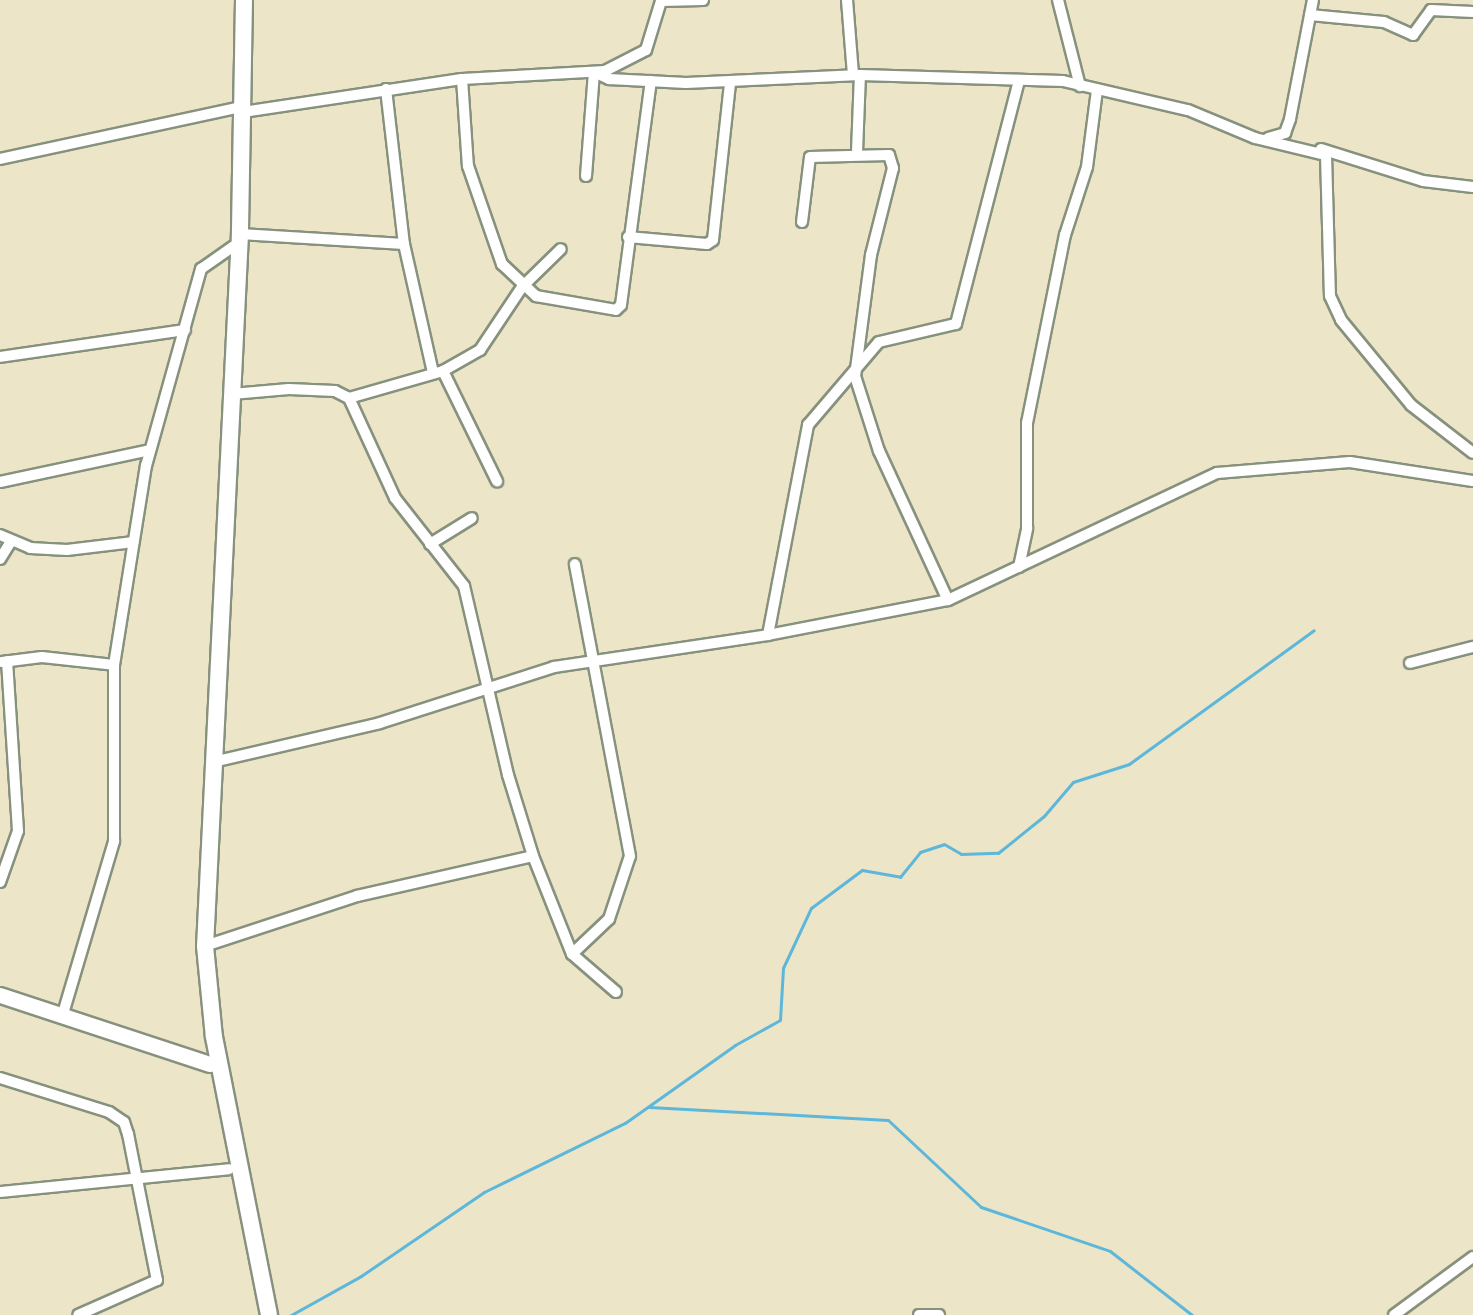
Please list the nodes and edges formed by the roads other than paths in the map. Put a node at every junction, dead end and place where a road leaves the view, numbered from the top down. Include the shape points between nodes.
1 (235, 0) edge
2 (244, 0) edge
3 (704, 0) edge
4 (847, 0) edge
5 (1058, 0) edge
6 (1314, 0) edge
7 (1473, 12) edge
8 (1310, 15) junction
9 (594, 72) junction
10 (857, 75) junction
11 (462, 79) junction
12 (1019, 80) junction
13 (651, 81) junction
14 (730, 84) junction
15 (1080, 86) junction
16 (386, 89) junction
17 (1097, 90) junction
18 (239, 110) junction
19 (1280, 137) junction
20 (1255, 138) junction
21 (857, 152) junction
22 (0, 159) edge
23 (586, 176) dead end
24 (1473, 186) edge
25 (802, 222) dead end
26 (628, 237) junction
27 (237, 240) junction
28 (404, 244) junction
29 (561, 249) dead end
30 (522, 287) junction
31 (185, 330) junction
32 (0, 357) edge
33 (438, 372) junction
34 (855, 376) junction
35 (232, 394) junction
36 (349, 398) junction
37 (228, 424) junction
38 (150, 450) junction
39 (1473, 453) edge
40 (497, 481) dead end
41 (0, 482) edge
42 (1473, 482) edge
43 (472, 518) dead end
44 (0, 535) edge
45 (134, 542) junction
46 (10, 543) junction
47 (430, 544) junction
48 (0, 559) edge
49 (575, 564) dead end
50 (1019, 567) junction
51 (948, 600) junction
52 (768, 635) junction
53 (1473, 647) edge
54 (3, 662) edge
55 (1410, 663) dead end
56 (591, 664) junction
57 (114, 665) junction
58 (488, 690) junction
59 (213, 762) junction
60 (533, 856) junction
61 (0, 882) edge
62 (206, 946) junction
63 (572, 954) junction
64 (616, 992) dead end
65 (0, 995) edge
66 (62, 1017) junction
67 (210, 1064) junction
68 (0, 1078) edge
69 (230, 1169) junction
70 (138, 1179) junction
71 (0, 1192) edge
72 (1473, 1257) edge
73 (78, 1315) edge
74 (259, 1315) edge
75 (269, 1315) edge
76 (919, 1315) edge
77 (939, 1315) edge
78 (1394, 1315) edge

1 - 18 main road
2 - 18 main road
3 - 9 street via 661,1 646,50
4 - 10 street
5 - 15 street
6 - 8 street
7 - 8 street via 1431,9 1413,35 1384,22
8 - 19 street via 1290,119
9 - 11 street
9 - 13 street via 609,79
9 - 23 street
10 - 12 street
10 - 14 street
10 - 21 street
11 - 16 street
11 - 30 street via 468,166 502,264
12 - 15 street
12 - 34 street via 956,324 879,342
13 - 14 street
13 - 26 street
14 - 26 street via 713,240 707,244
15 - 17 street
16 - 18 street
16 - 28 street
17 - 20 street via 1188,110
17 - 50 street via 1087,167 1065,236 1027,423 1026,528
18 - 22 street
18 - 27 main road
19 - 20 street
19 - 24 street via 1424,181
20 - 39 street via 1326,155 1330,296 1341,320 1411,405
21 - 25 street via 810,157
21 - 34 street via 889,155 893,162 870,255
26 - 30 street via 619,309 536,296
27 - 28 street
27 - 31 street via 201,269
27 - 35 main road
27 - 37 main road
28 - 33 street
29 - 30 street
30 - 33 street via 480,350
31 - 32 street
31 - 38 street
33 - 36 street
33 - 40 street
34 - 51 street via 879,451
34 - 52 street via 808,425
35 - 36 street via 289,389 335,391
35 - 37 main road
36 - 47 street via 395,498
37 - 59 main road
37 - 67 main road via 198,897 199,971
38 - 41 street
38 - 45 street
42 - 50 street via 1350,462 1253,466 1217,473
43 - 47 street
44 - 46 street
45 - 46 street via 67,550
45 - 57 street
46 - 48 street
47 - 58 street via 464,586
49 - 56 street
50 - 51 street
51 - 52 street
52 - 56 street
53 - 55 street
54 - 57 street via 42,657
54 - 61 street via 18,831
56 - 58 street via 554,667
56 - 63 street via 630,856 609,919
57 - 66 street via 114,841
58 - 59 street via 369,726
58 - 60 street
59 - 62 main road
60 - 62 street via 357,896
60 - 63 street
62 - 75 main road via 214,1037
63 - 64 street
65 - 66 street
66 - 67 street
67 - 69 main road
68 - 70 street via 118,1117 128,1134
69 - 70 street
69 - 74 main road
70 - 71 street
70 - 73 street via 157,1280
72 - 78 street
76 - 77 street

